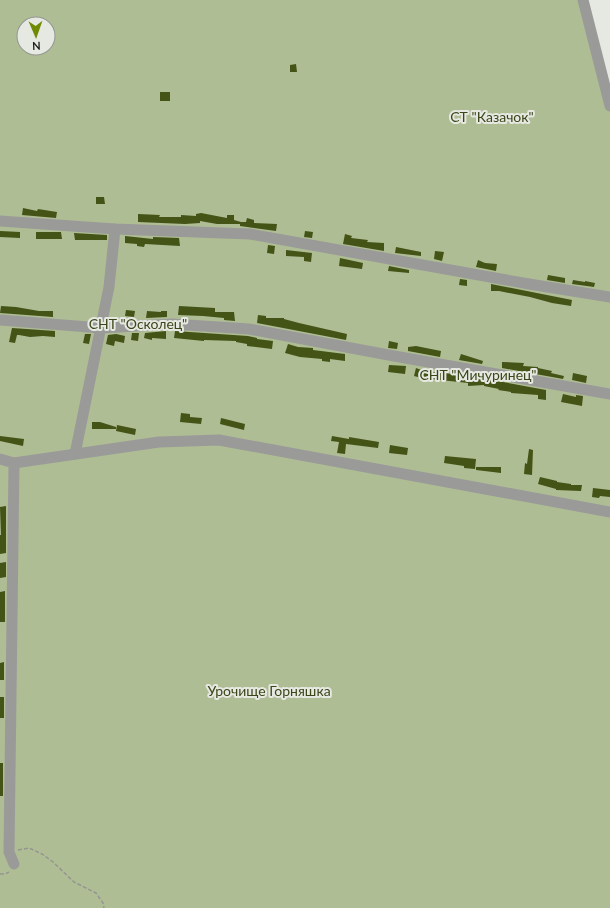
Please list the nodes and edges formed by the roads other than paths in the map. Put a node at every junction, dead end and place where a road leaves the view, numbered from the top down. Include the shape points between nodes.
1 (583, 0) edge
2 (610, 106) edge
3 (0, 221) edge
4 (115, 230) junction
5 (610, 297) edge
6 (0, 320) edge
7 (101, 328) junction
8 (610, 394) edge
9 (75, 454) junction
10 (0, 459) edge
11 (14, 462) junction
12 (610, 512) edge
13 (14, 864) dead end

1 - 2 street
3 - 4 street
4 - 5 street via 250,234
4 - 7 street
6 - 7 street
7 - 8 street via 172,324 249,329
7 - 9 street
9 - 11 street
9 - 12 street via 159,442 219,440
10 - 11 street
11 - 13 street via 9,852

